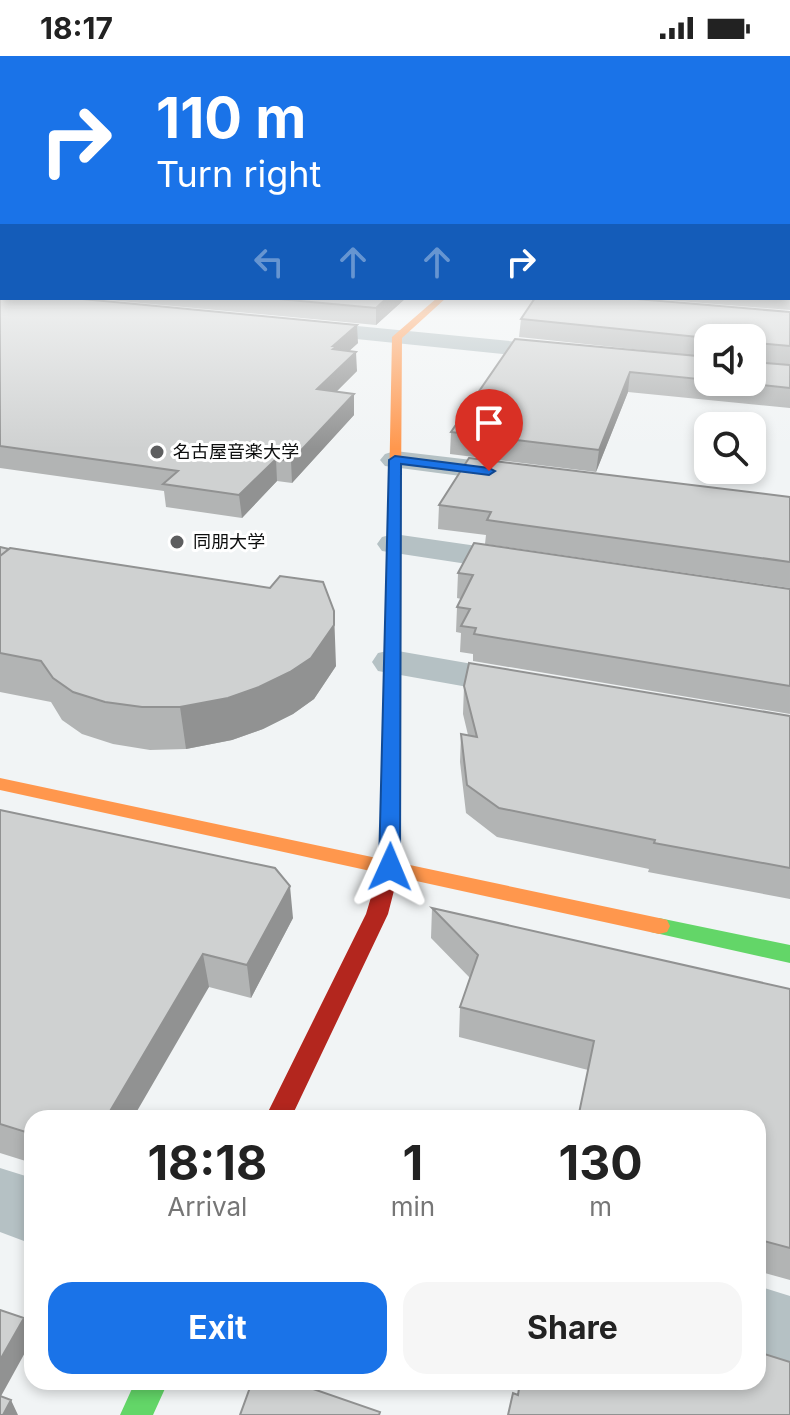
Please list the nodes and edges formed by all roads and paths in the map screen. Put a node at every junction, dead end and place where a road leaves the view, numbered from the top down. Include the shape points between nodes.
1 (415, 321) edge
2 (276, 326) edge
3 (397, 337) junction
4 (588, 356) edge
5 (395, 460) junction
6 (551, 479) edge
7 (394, 544) junction
8 (552, 567) edge
9 (392, 662) junction
10 (560, 691) edge
11 (0, 784) edge
12 (390, 867) junction
13 (790, 954) edge
14 (282, 1110) edge
15 (0, 1200) edge
16 (24, 1208) edge
17 (766, 1326) edge
18 (790, 1334) edge
19 (148, 1390) edge
20 (136, 1415) edge

1 - 3 street
2 - 3 street
3 - 4 street
3 - 5 street
5 - 6 street
5 - 7 street
7 - 8 street
7 - 9 street
9 - 10 street
9 - 12 street
11 - 12 street
12 - 13 street
12 - 14 street via 377,914
15 - 16 street
17 - 18 street
19 - 20 street

